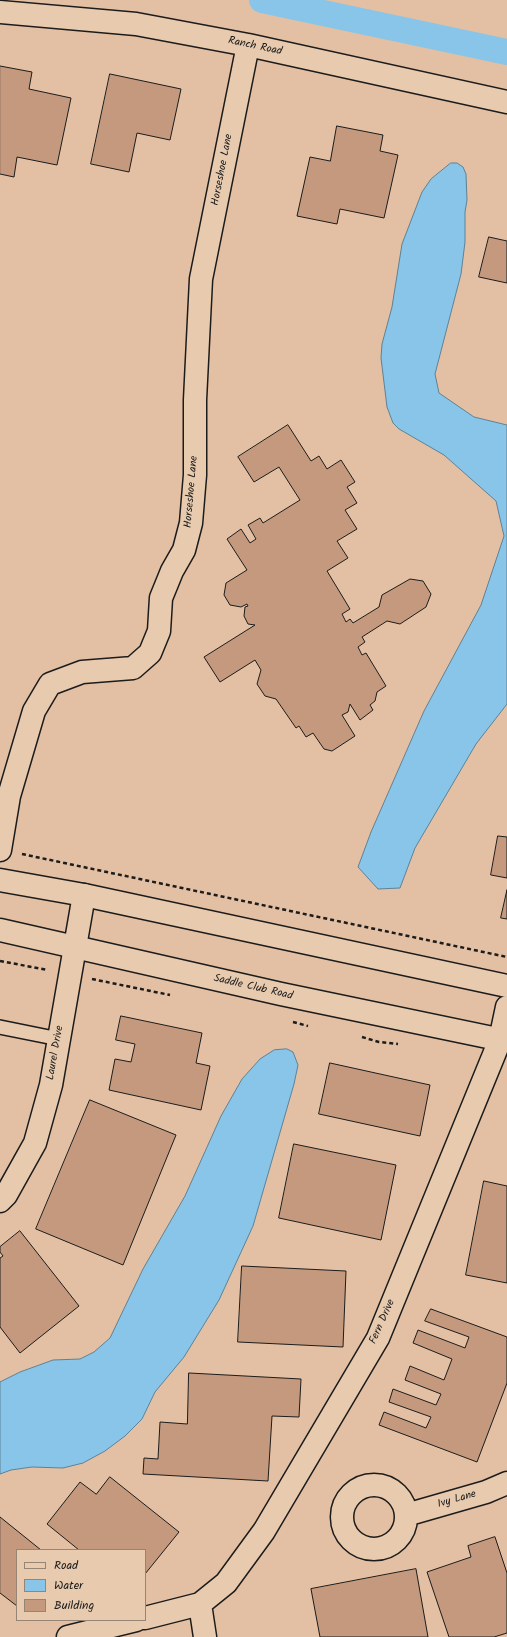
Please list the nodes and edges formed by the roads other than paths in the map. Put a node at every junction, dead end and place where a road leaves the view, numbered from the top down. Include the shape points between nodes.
1 (0, 12) edge
2 (248, 45) junction
3 (507, 102) edge
4 (0, 850) edge
5 (0, 880) edge
6 (84, 895) junction
7 (0, 930) edge
8 (74, 946) junction
9 (507, 986) edge
10 (507, 1007) edge
11 (0, 1027) edge
12 (59, 1039) junction
13 (504, 1040) edge
14 (0, 1201) edge
15 (507, 1483) edge
16 (406, 1514) dead end
17 (200, 1604) junction
18 (146, 1618) edge
19 (132, 1621) edge
20 (68, 1637) edge
21 (205, 1637) edge

1 - 2 street, Ranch Road via 136,24
2 - 3 street, Ranch Road
2 - 4 street, Horseshoe Lane via 201,279 195,400 195,475 191,523 184,550 172,571 162,598 159,631 150,653 133,668 82,672 50,684 34,711 8,796
5 - 6 street
6 - 8 street, Laurel Drive
6 - 9 street
7 - 8 street, Saddle Club Road
8 - 12 street, Laurel Drive
8 - 13 street, Saddle Club Road via 281,994
10 - 13 street, Fern Drive
11 - 12 lane
12 - 14 street, Laurel Drive via 51,1085 35,1143 6,1195
13 - 17 street, Fern Drive via 378,1338 264,1531 226,1583
15 - 16 street, Ivy Lane via 486,1492
17 - 18 street, Fern Drive
17 - 21 street
19 - 20 street

